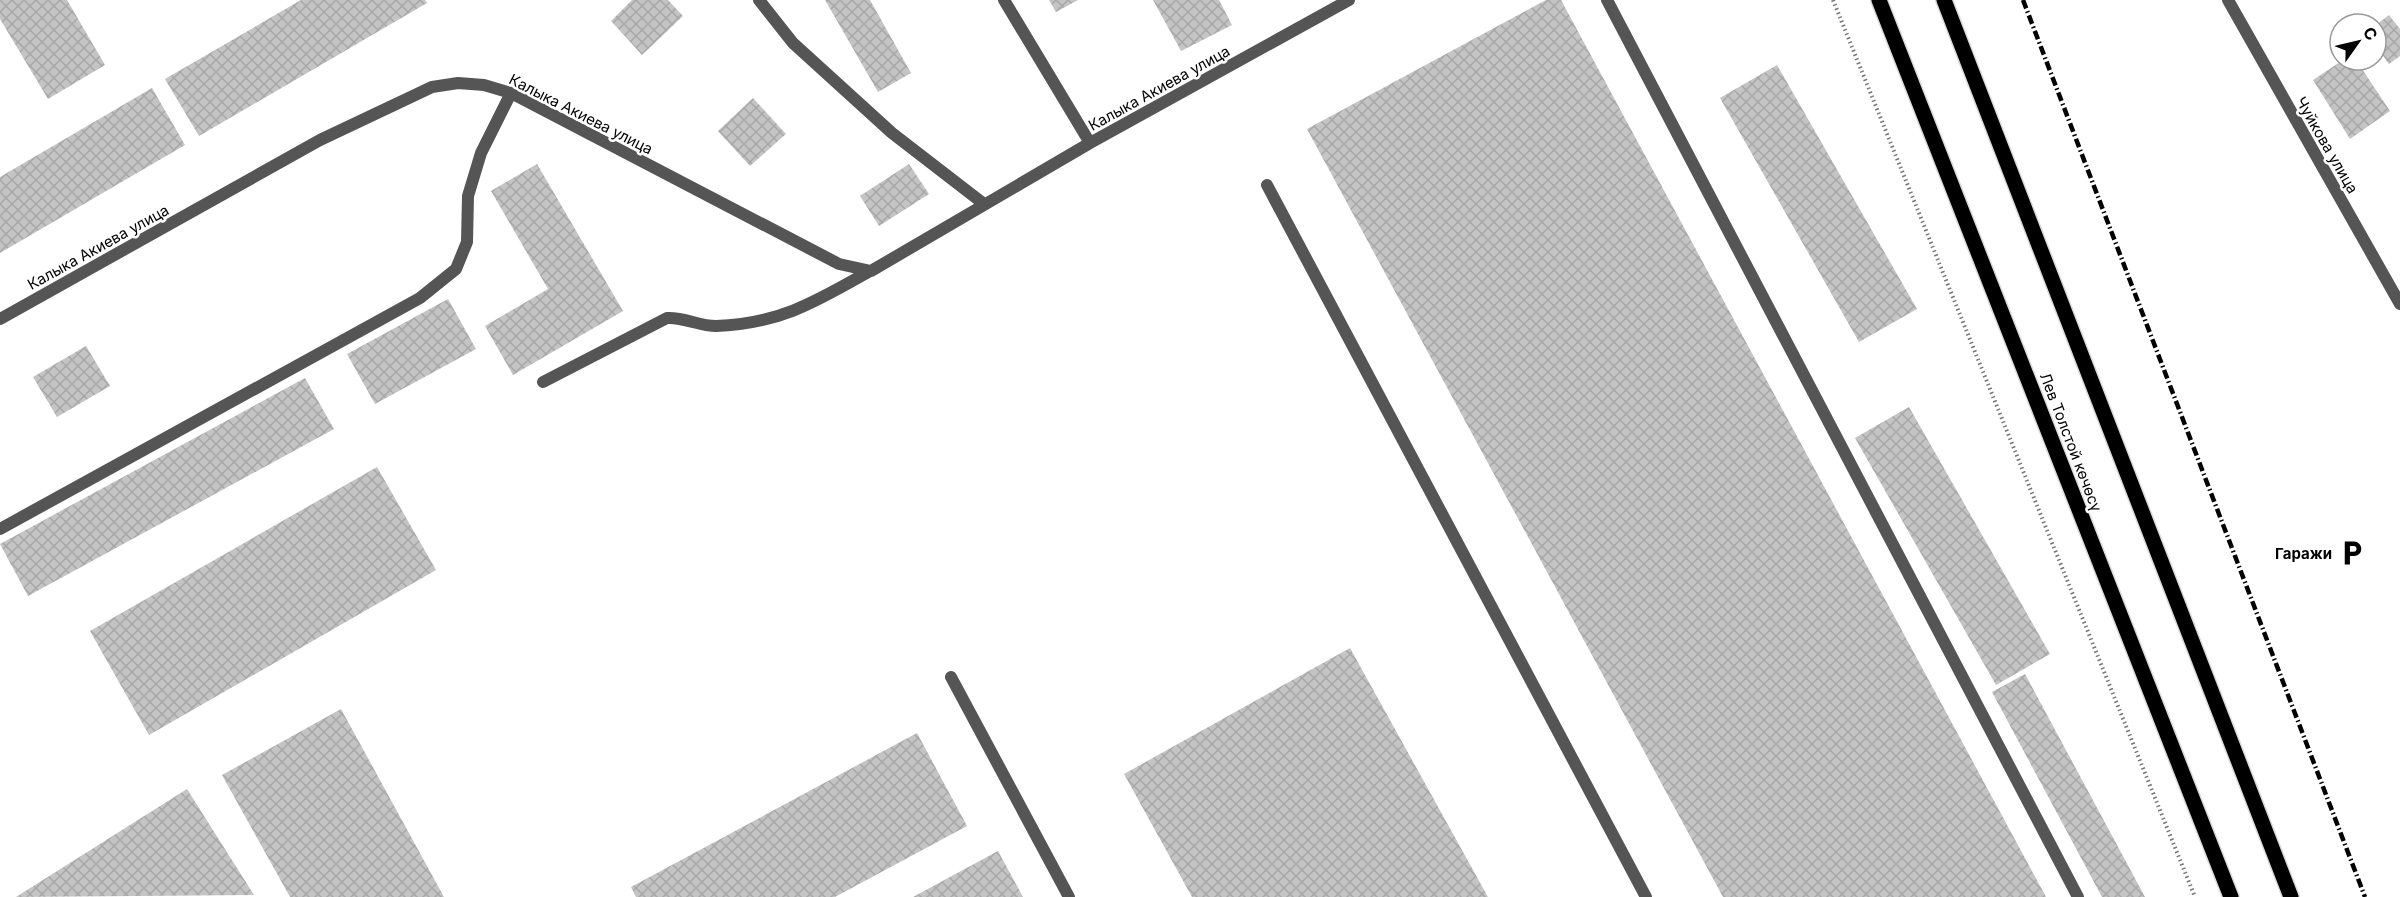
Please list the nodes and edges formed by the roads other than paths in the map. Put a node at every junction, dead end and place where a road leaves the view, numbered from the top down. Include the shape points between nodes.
1 (759, 0) edge
2 (1004, 0) edge
3 (1349, 0) edge
4 (1607, 0) edge
5 (1879, 0) edge
6 (1944, 0) edge
7 (2228, 0) edge
8 (511, 93) junction
9 (1090, 143) junction
10 (1266, 185) dead end
11 (984, 204) junction
12 (871, 271) junction
13 (2400, 304) edge
14 (0, 319) edge
15 (543, 381) dead end
16 (0, 529) edge
17 (951, 677) dead end
18 (1069, 897) edge
19 (1646, 897) edge
20 (2078, 897) edge
21 (2231, 897) edge
22 (2291, 897) edge

1 - 11 street via 793,44 892,133
2 - 9 street
3 - 9 street, Калыка Акиева улица
4 - 20 street
5 - 21 main road, Лев Толстой көчөсү
6 - 22 main road
7 - 13 street, Чуйкова улица
8 - 12 street, Калыка Акиева улица via 839,264
8 - 14 street, Калыка Акиева улица via 458,83 432,87 320,140
8 - 16 street via 481,153 468,196 467,242 456,269 420,298
9 - 11 street, Калыка Акиева улица
10 - 19 street
11 - 12 street, Калыка Акиева улица
12 - 15 street via 809,306 762,322 715,326 667,318
17 - 18 street

